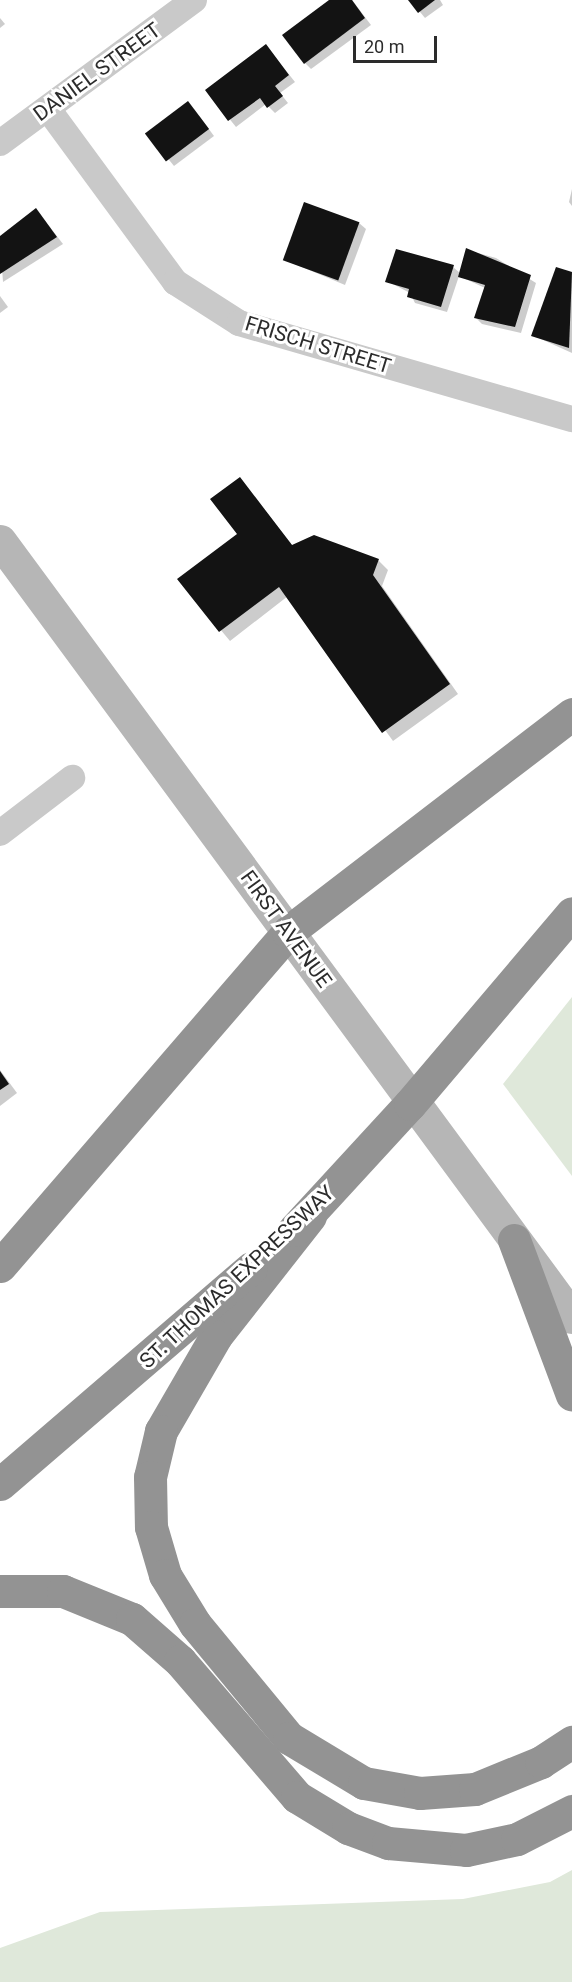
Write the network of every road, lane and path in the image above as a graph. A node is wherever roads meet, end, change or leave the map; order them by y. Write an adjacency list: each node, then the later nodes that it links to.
1 (194, 0): 2 (street, DANIEL STREET)
2 (48, 109): 3 (street, DANIEL STREET); 4 (street, FRISCH STREET)
3 (0, 143)
4 (572, 419)
5 (0, 541): 10 (main road, FIRST AVENUE)
6 (572, 714): 10 (highway)
7 (72, 778): 8 (street)
8 (0, 832)
9 (572, 914): 11 (highway, ST. THOMAS EXPRESSWAY)
10 (288, 932): 12 (main road, FIRST AVENUE); 13 (highway)
11 (310, 1216): 16 (highway, ST. THOMAS EXPRESSWAY); 20 (highway)
12 (514, 1240): 14 (main road, FIRST AVENUE); 15 (highway)
13 (0, 1266)
14 (572, 1317)
15 (572, 1395)
16 (0, 1484)
17 (0, 1591): 21 (highway)
18 (572, 1722): 20 (highway)
19 (572, 1742): 20 (highway)
20 (501, 1779)
21 (572, 1811)

